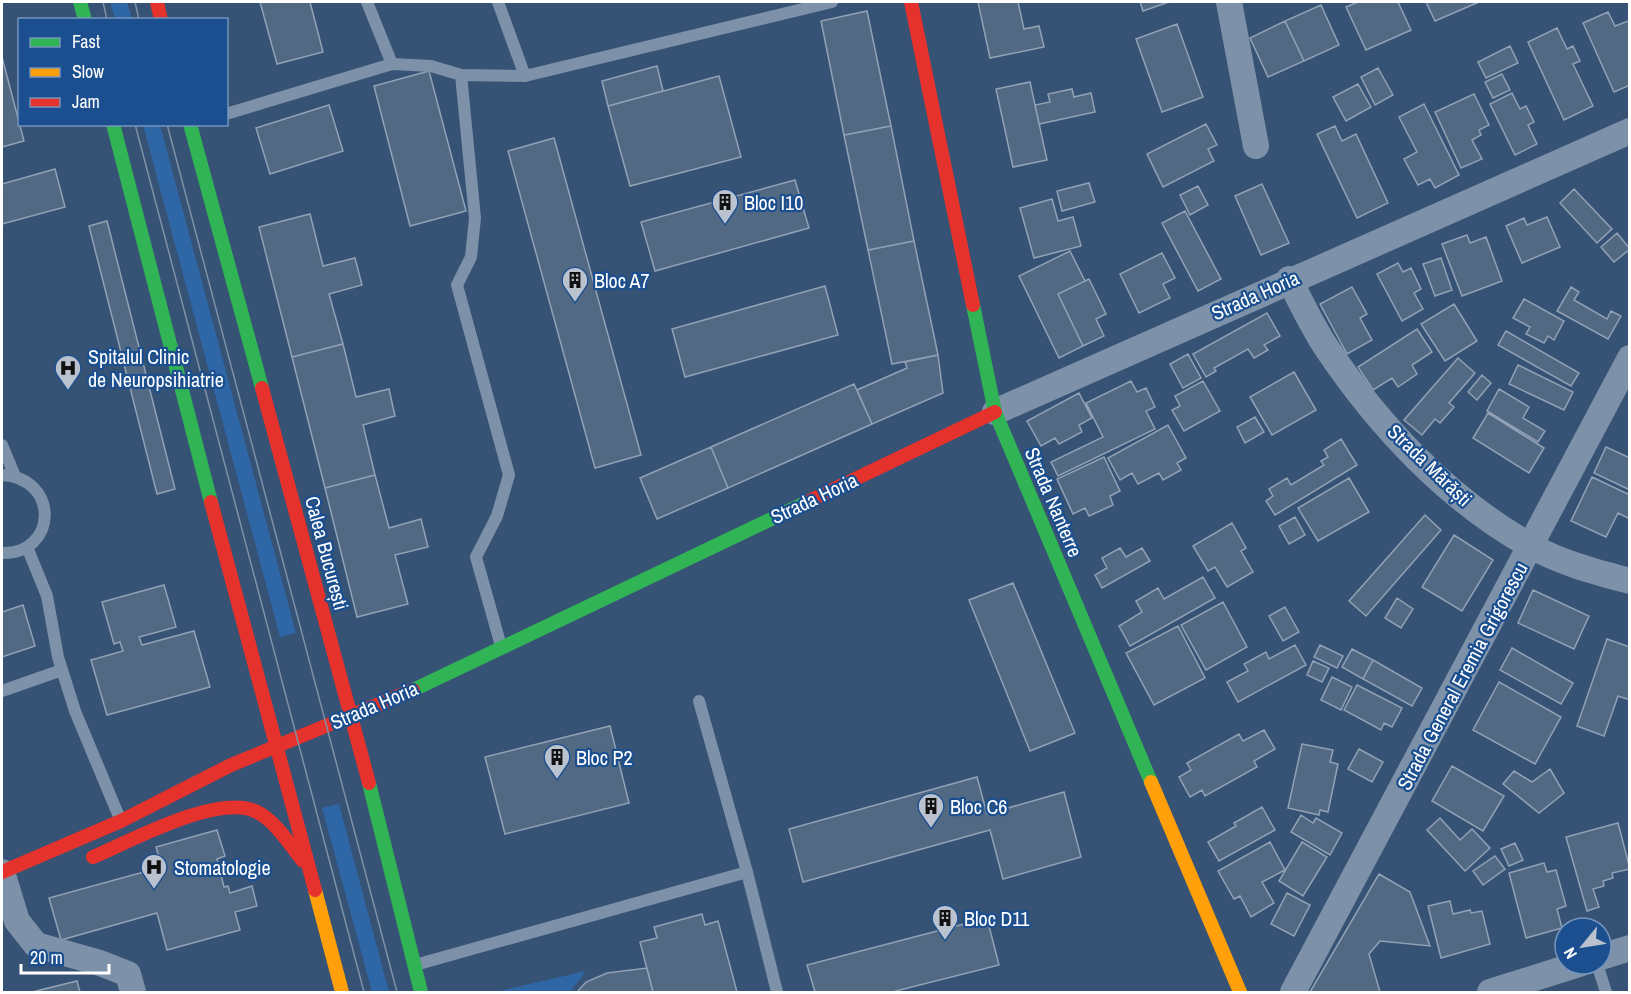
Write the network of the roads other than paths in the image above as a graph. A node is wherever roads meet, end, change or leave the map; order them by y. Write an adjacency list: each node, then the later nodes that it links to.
1 (80, 2): 8 (street)
2 (157, 2): 9 (street)
3 (367, 2): 10 (lane)
4 (498, 2): 12 (lane)
5 (832, 2): 12 (lane)
6 (911, 2): 20 (street, Strada Nanterre)
7 (1234, 4): 17 (street)
8 (84, 18)
9 (161, 18)
10 (392, 64): 11 (lane); 13 (lane)
11 (461, 75): 12 (lane); 28 (lane)
12 (525, 76)
13 (228, 113)
14 (114, 126): 33 (street)
15 (193, 126): 32 (street, Calea București)
16 (1629, 131): 18 (street, Strada Horia)
17 (1256, 146)
18 (1289, 279): 20 (street, Strada Horia); 24 (street, Strada Mărăști)
19 (1629, 358): 24 (street, Strada General Eremia Grigorescu)
20 (994, 412): 28 (street, Strada Horia); 49 (street, Strada Nanterre)
21 (2, 445): 23 (lane)
22 (2, 475): 23 (lane)
23 (15, 476): 25 (lane)
24 (1531, 546): 27 (street, Strada Mărăști); 50 (street, Strada General Eremia Grigorescu)
25 (27, 547): 26 (lane); 29 (lane)
26 (2, 553)
27 (1629, 580)
28 (501, 646): 32 (street, Strada Horia)
29 (62, 670): 30 (lane); 34 (lane)
30 (2, 691)
31 (699, 701): 38 (lane)
32 (352, 714): 33 (street, Strada Horia); 42 (street, Calea București)
33 (276, 746): 34 (street, Strada Horia); 36 (street)
34 (121, 820): 37 (street, Strada Horia)
35 (79, 862): 36 (street)
36 (308, 867): 46 (street)
37 (2, 872): 39 (street); 45 (street)
38 (747, 872): 42 (lane); 48 (lane)
39 (31, 875)
40 (1629, 948): 41 (street)
41 (1613, 953)
42 (414, 966): 47 (street, Calea București)
43 (1553, 972): 51 (street)
44 (1601, 976): 52 (lane)
45 (133, 993)
46 (342, 993)
47 (421, 993)
48 (777, 993)
49 (1240, 993)
50 (1293, 993)
51 (1490, 993)
52 (1606, 993)

